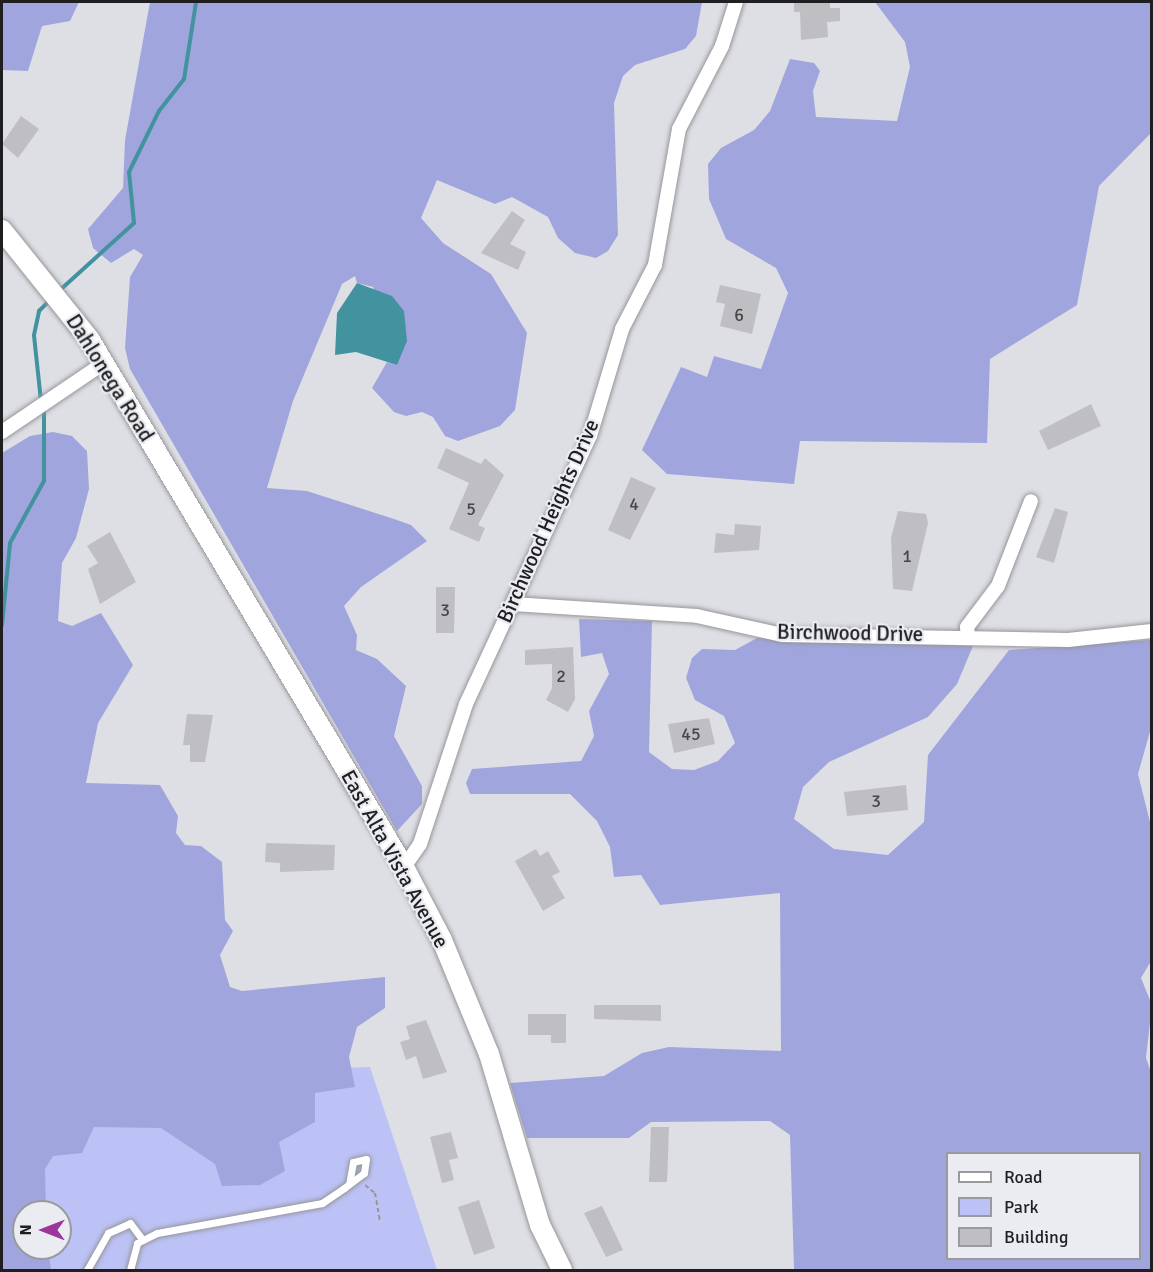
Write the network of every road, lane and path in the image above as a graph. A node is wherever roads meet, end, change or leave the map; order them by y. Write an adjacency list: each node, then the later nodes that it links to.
1 (736, 2): 7 (street, Birchwood Heights Drive)
2 (2, 230): 3 (main road, Dahlonega Road)
3 (104, 363): 4 (street); 6 (main road, Dahlonega Road)
4 (2, 432)
5 (1031, 501): 9 (street)
6 (188, 505): 10 (main road, East Alta Vista Avenue)
7 (513, 604): 9 (street, Birchwood Drive); 10 (street, Birchwood Heights Drive)
8 (1152, 631): 9 (street, Birchwood Drive)
9 (968, 635)
10 (404, 867): 17 (main road, East Alta Vista Avenue)
11 (355, 1179): 12 (lane); 12 (lane); 13 (path)
12 (349, 1184): 14 (lane)
13 (380, 1222)
14 (143, 1240): 15 (lane); 16 (lane)
15 (87, 1270)
16 (130, 1270)
17 (561, 1270)

